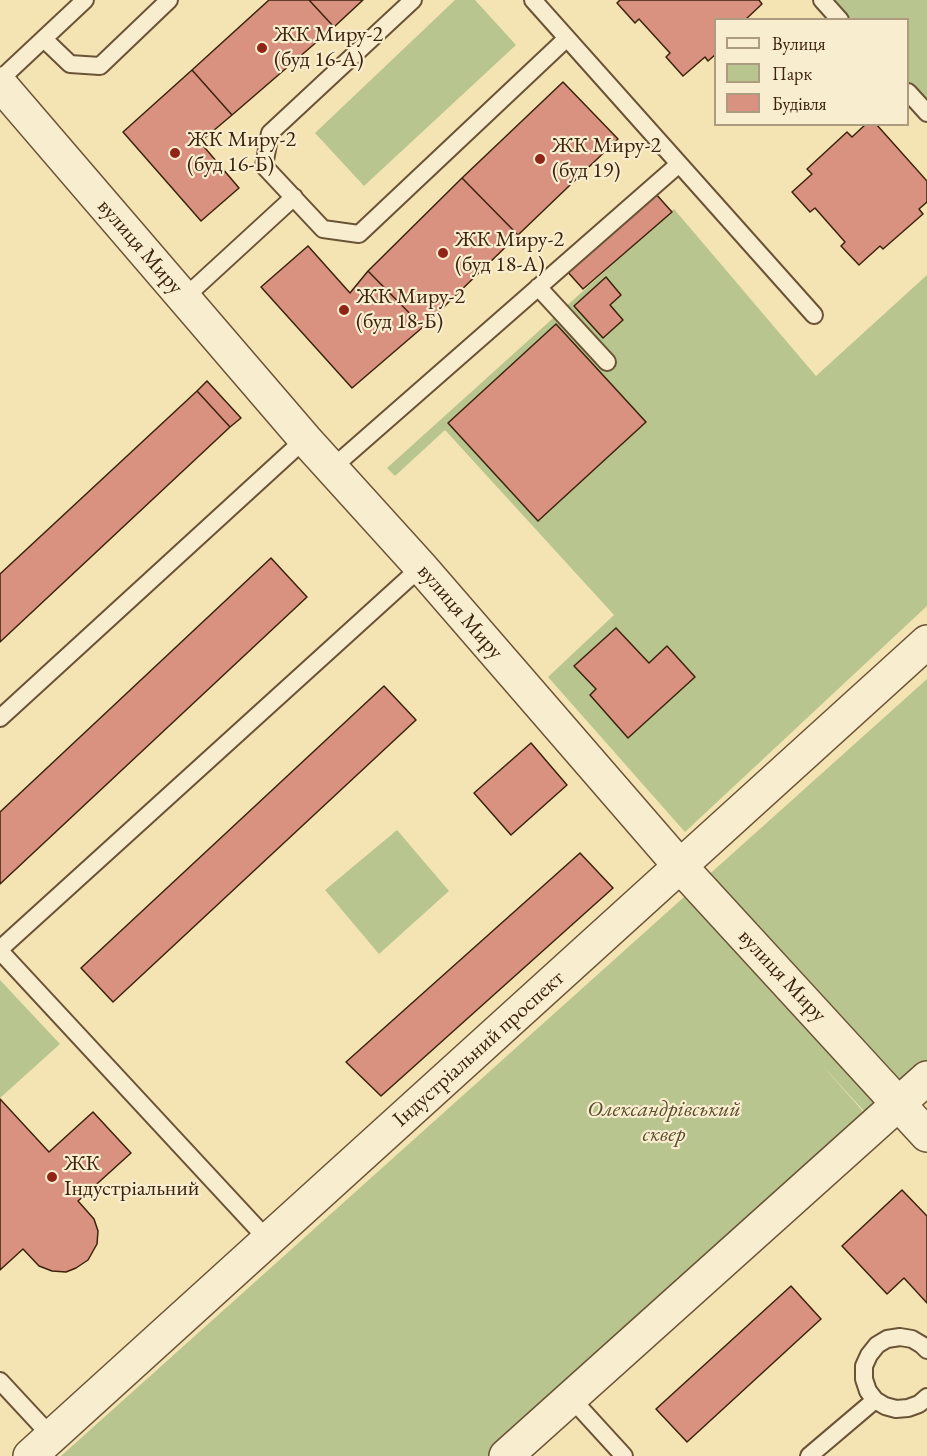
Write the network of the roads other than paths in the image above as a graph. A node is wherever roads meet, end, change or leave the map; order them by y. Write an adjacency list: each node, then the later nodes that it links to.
1 (85, 0): 8 (lane)
2 (169, 0): 8 (lane)
3 (413, 0): 14 (lane)
4 (533, 0): 7 (lane)
5 (822, 0): 6 (lane)
6 (838, 18)
7 (567, 38): 13 (lane); 14 (lane)
8 (44, 39): 9 (lane)
9 (0, 79)
10 (0, 84): 16 (street, вулиця Миру)
11 (909, 93): 12 (lane)
12 (927, 113)
13 (679, 164): 15 (lane); 17 (lane)
14 (294, 197): 16 (lane)
15 (538, 287): 18 (lane); 20 (lane)
16 (184, 298): 19 (street, вулиця Миру)
17 (814, 315)
18 (607, 362)
19 (305, 439): 20 (street, вулиця Миру); 23 (lane)
20 (332, 468): 21 (street, вулиця Миру)
21 (420, 567): 24 (street, вулиця Миру); 25 (lane)
22 (927, 642): 24 (street, Індустріальний проспект)
23 (0, 718)
24 (680, 866): 27 (street, вулиця Миру); 29 (street, Індустріальний проспект)
25 (0, 950): 29 (lane)
26 (927, 1078): 27 (street)
27 (899, 1103): 28 (street, вулиця Миру); 33 (street)
28 (927, 1135)
29 (268, 1240): 35 (street, Індустріальний проспект)
30 (927, 1350): 34 (lane)
31 (0, 1381): 35 (lane)
32 (927, 1397): 34 (lane)
33 (571, 1398): 36 (street); 37 (lane)
34 (875, 1400): 38 (lane)
35 (41, 1446)
36 (506, 1456)
37 (624, 1456)
38 (810, 1456)

